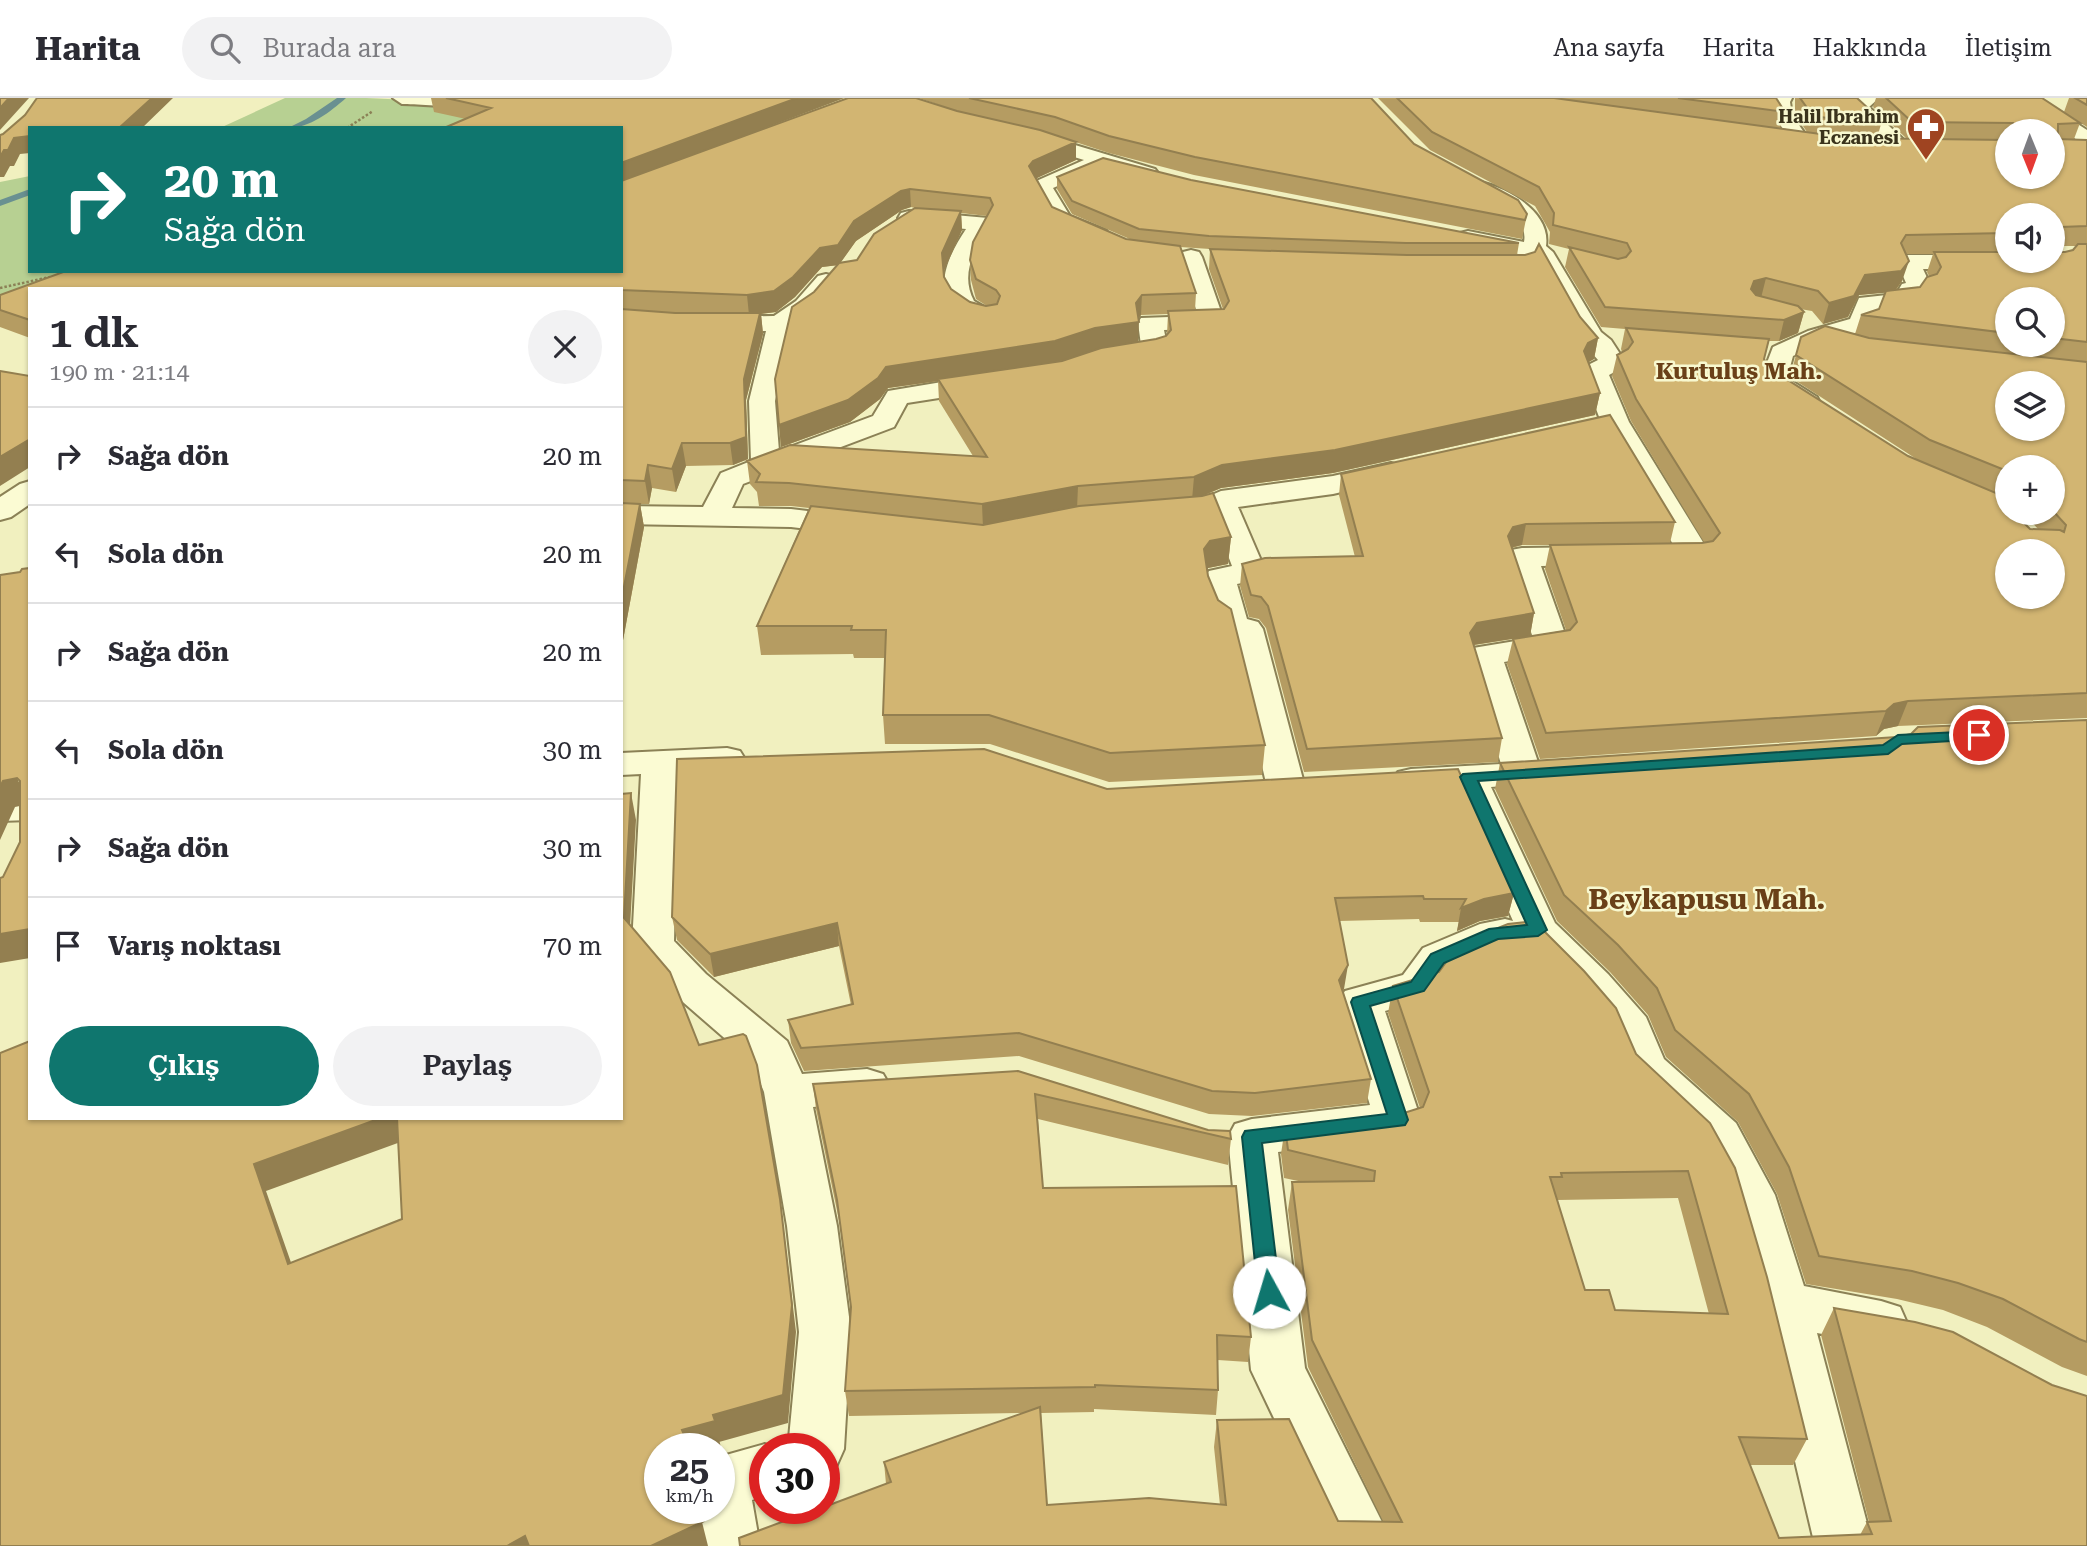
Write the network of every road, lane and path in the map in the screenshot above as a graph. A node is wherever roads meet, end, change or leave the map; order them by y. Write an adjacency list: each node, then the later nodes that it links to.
1 (402, 98): 2 (street)
2 (506, 98)
3 (1783, 98): 9 (street)
4 (1870, 98): 10 (street)
5 (2029, 101): 6 (street); 8 (street)
6 (2074, 103)
7 (1006, 131): 11 (street)
8 (2087, 138)
9 (1800, 141)
10 (1900, 147)
11 (1101, 160): 13 (street); 16 (street)
12 (1460, 176): 17 (street)
13 (1166, 177)
14 (888, 232): 24 (street)
15 (1447, 234): 17 (street)
16 (1122, 246)
17 (1548, 257): 20 (street); 28 (street)
18 (1219, 260): 31 (street)
19 (1995, 262): 27 (street)
20 (1497, 266)
21 (848, 274): 26 (street)
22 (52, 276): 23 (path)
23 (0, 288)
24 (986, 318)
25 (623, 320): 26 (street)
26 (780, 323): 34 (street)
27 (1809, 328): 30 (street); 33 (street)
28 (1591, 337): 29 (street); 46 (street)
29 (1632, 340)
30 (1863, 349)
31 (1095, 360)
32 (1020, 378): 34 (street)
33 (1827, 415)
34 (766, 466): 40 (street)
35 (1412, 467): 37 (street)
36 (28, 493): 38 (street)
37 (1221, 500): 41 (street); 49 (street)
38 (0, 511)
39 (623, 515): 40 (street)
40 (714, 515): 42 (street)
41 (1132, 516)
42 (887, 529)
43 (754, 759): 44 (street)
44 (640, 763): 54 (street)
45 (1579, 771): 46 (street)
46 (1524, 774): 47 (street)
47 (1468, 777): 48 (street); 52 (street)
48 (1377, 782)
49 (1325, 785)
50 (0, 809): 51 (street)
51 (26, 824)
52 (1538, 930): 55 (street); 60 (street)
53 (910, 1083): 54 (street)
54 (788, 1092): 57 (street)
55 (1784, 1304): 56 (street); 61 (street)
56 (1923, 1331)
57 (817, 1433)
58 (749, 1475): 59 (street)
59 (731, 1546)
60 (1365, 1546)
61 (1844, 1546)

